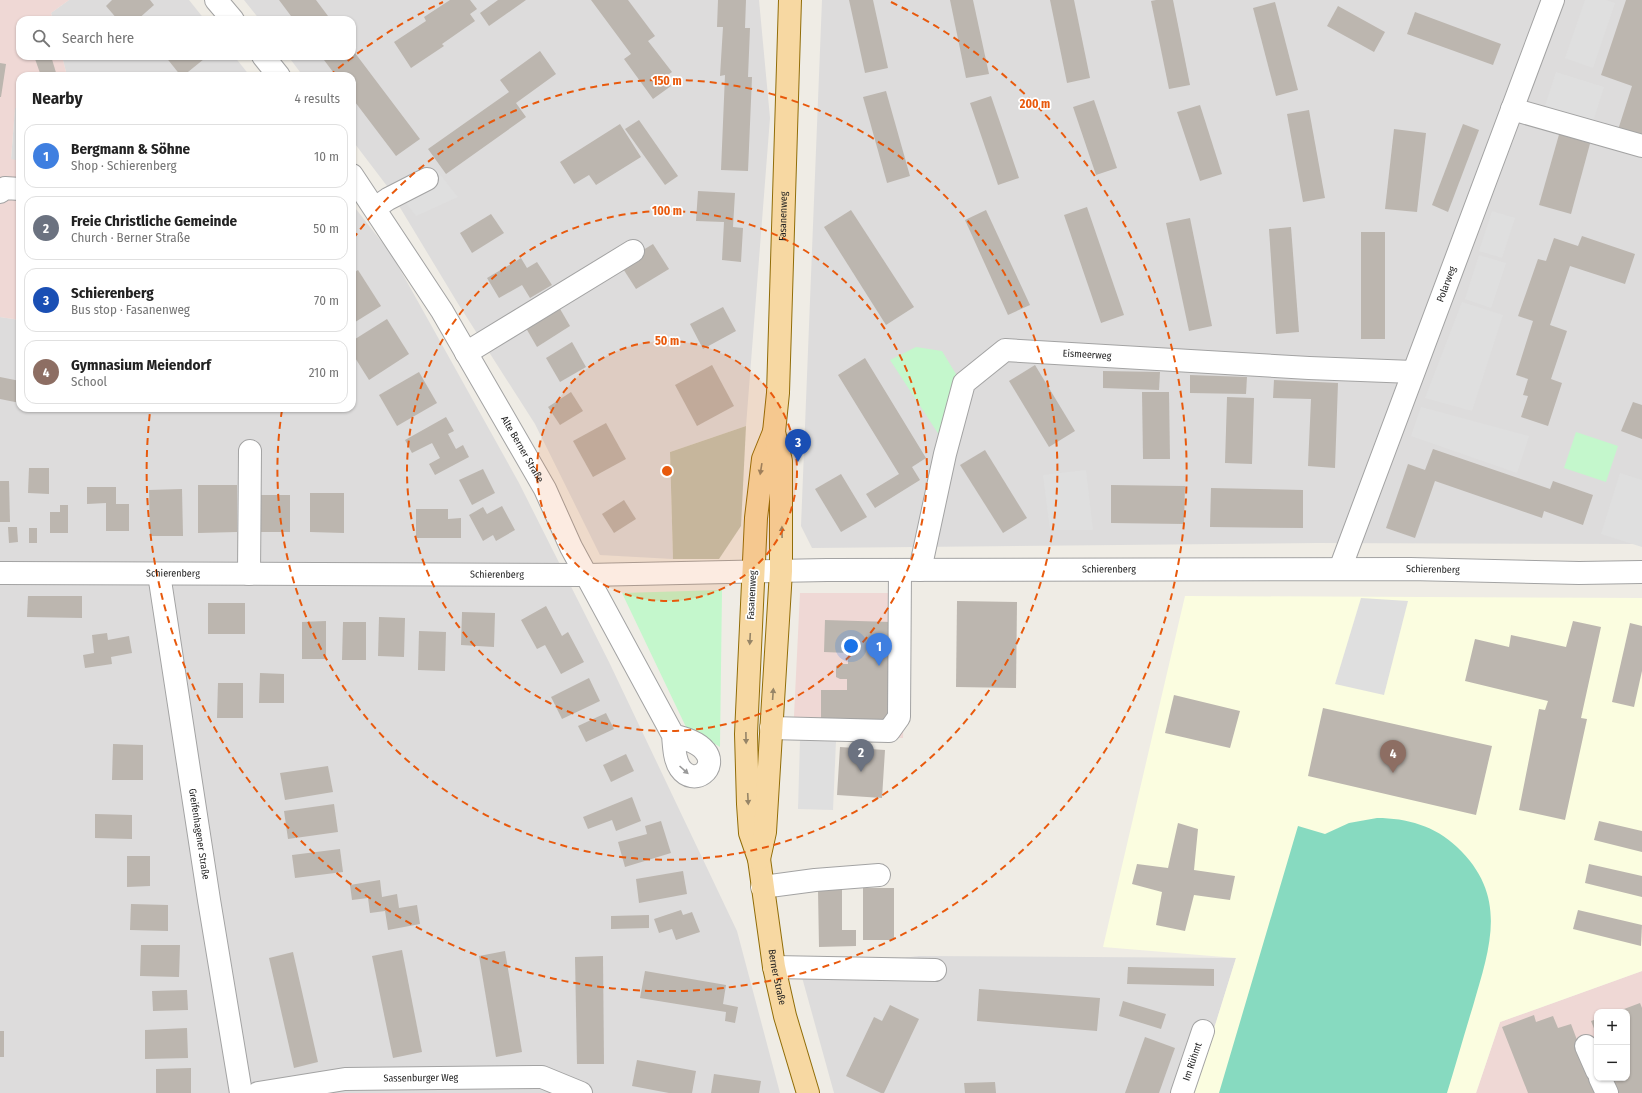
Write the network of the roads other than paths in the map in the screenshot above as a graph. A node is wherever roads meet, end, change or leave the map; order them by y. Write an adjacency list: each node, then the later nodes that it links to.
1 (216, 0): 4 (street)
2 (790, 0): 17 (main road, Fasanenweg)
3 (1553, 0): 7 (street, Polarweg)
4 (230, 16)
5 (266, 60): 6 (street)
6 (276, 72)
7 (1512, 110): 8 (street); 16 (street, Polarweg)
8 (1642, 146)
9 (427, 179): 13 (street)
10 (356, 181): 13 (street, Alte Berner Straße)
11 (16, 189): 12 (street)
12 (0, 192)
13 (375, 208): 15 (street, Alte Berner Straße)
14 (633, 250): 15 (street)
15 (466, 353): 27 (street, Alte Berner Straße)
16 (1413, 372): 19 (street, Polarweg); 20 (street, Eismeerweg)
17 (774, 432): 21 (main road, Fasanenweg, one-way to 17); 22 (main road, Fasanenweg, one-way to 22)
18 (250, 451): 26 (street)
19 (1340, 569): 20 (street, Schierenberg); 23 (street, Schierenberg)
20 (910, 570): 21 (street, Schierenberg); 28 (street, Eismeerweg)
21 (781, 571): 22 (street, Schierenberg); 28 (main road, Fasanenweg, one-way to 21)
22 (753, 572): 27 (street, Schierenberg); 30 (main road, Fasanenweg, one-way to 30)
23 (1642, 572)
24 (0, 573): 25 (street, Schierenberg)
25 (159, 574): 26 (street, Schierenberg); 41 (street, Greifenhagener Straße)
26 (249, 574): 27 (street, Schierenberg)
27 (587, 575): 29 (street, Alte Berner Straße)
28 (771, 728): 31 (main road, Fasanenweg)
29 (673, 734)
30 (746, 760): 32 (main road, Berner Straße, one-way to 32)
31 (769, 761): 32 (main road, Berner Straße)
32 (759, 859): 34 (main road, Berner Straße)
33 (879, 875): 34 (street)
34 (762, 887): 35 (main road, Berner Straße)
35 (774, 967): 36 (street); 44 (main road, Berner Straße)
36 (935, 970)
37 (1203, 1031): 45 (street, Im Rühmt)
38 (1586, 1046): 39 (street)
39 (1594, 1064)
40 (1601, 1081): 46 (street)
41 (241, 1093)
42 (258, 1093): 43 (street, Sassenburger Weg)
43 (581, 1093)
44 (808, 1093)
45 (1182, 1093)
46 (1607, 1093)

